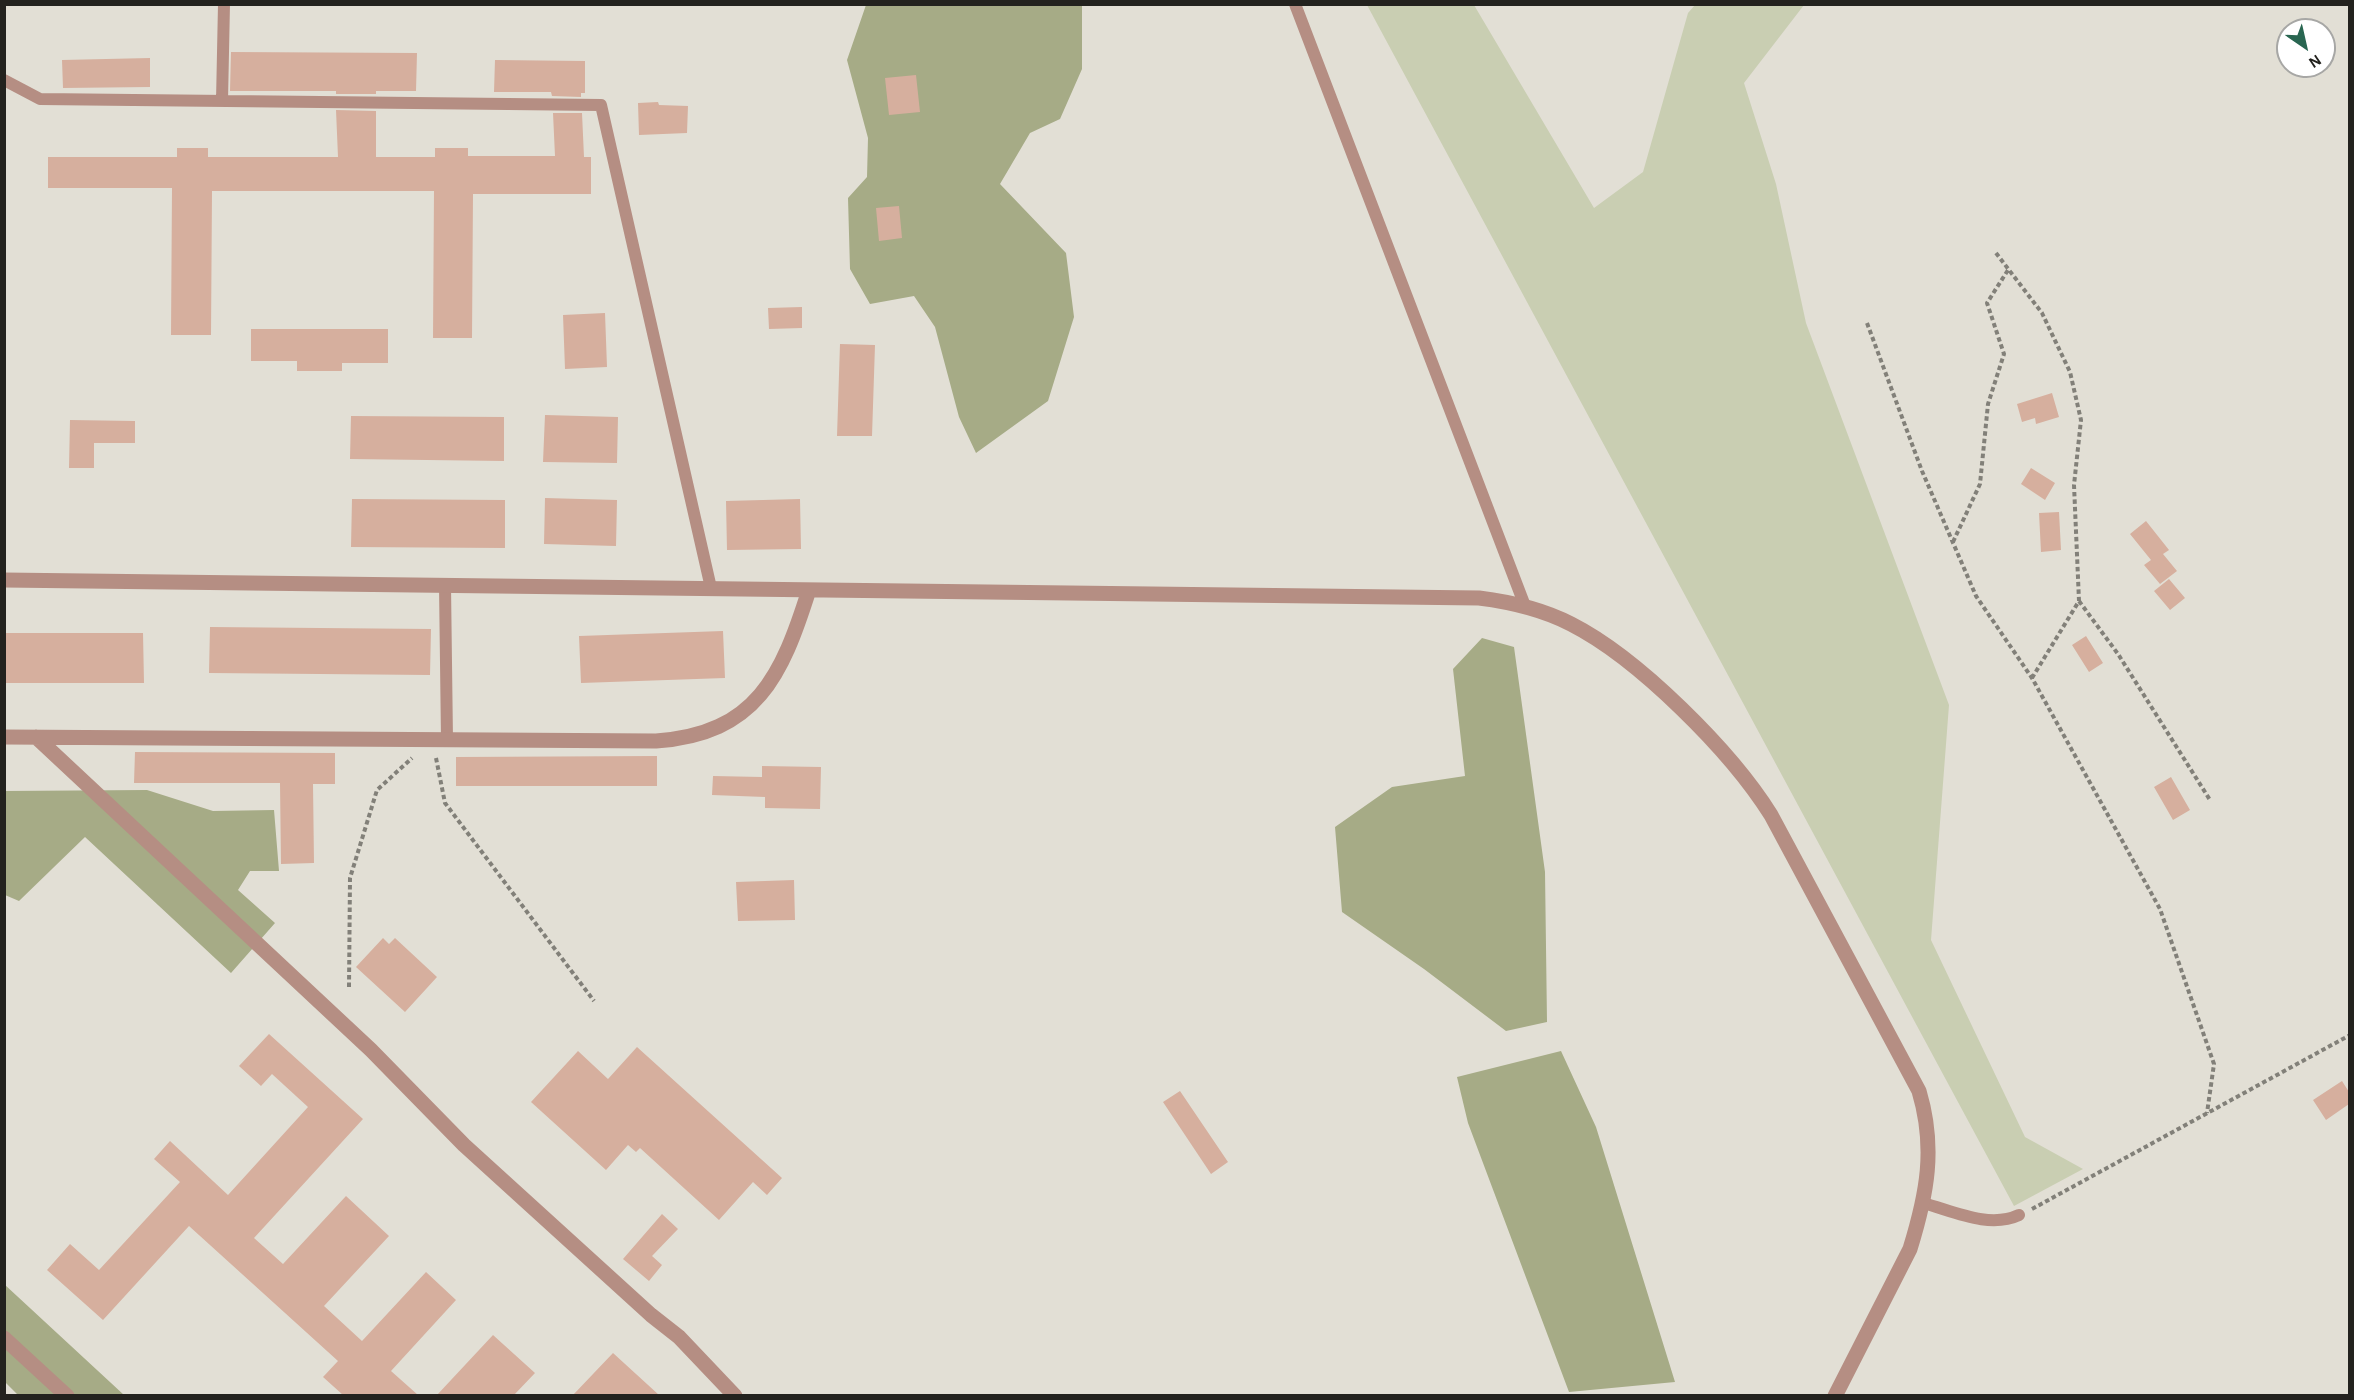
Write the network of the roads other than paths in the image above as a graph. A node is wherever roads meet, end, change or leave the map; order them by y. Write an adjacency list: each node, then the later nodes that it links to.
1 (224, 4): 4 (lane)
2 (1295, 4): 9 (lane)
3 (4, 80): 4 (lane)
4 (222, 101): 7 (lane)
5 (4, 579): 6 (street)
6 (446, 585): 7 (street); 12 (lane)
7 (711, 588): 8 (street)
8 (809, 590): 9 (street); 12 (street)
9 (1525, 606): 13 (street)
10 (4, 737): 11 (street)
11 (36, 737): 12 (street); 17 (street)
12 (440, 740)
13 (1923, 1203): 14 (lane); 18 (street)
14 (2019, 1215)
15 (4, 1338): 16 (street)
16 (67, 1395)
17 (735, 1395)
18 (1835, 1395)

